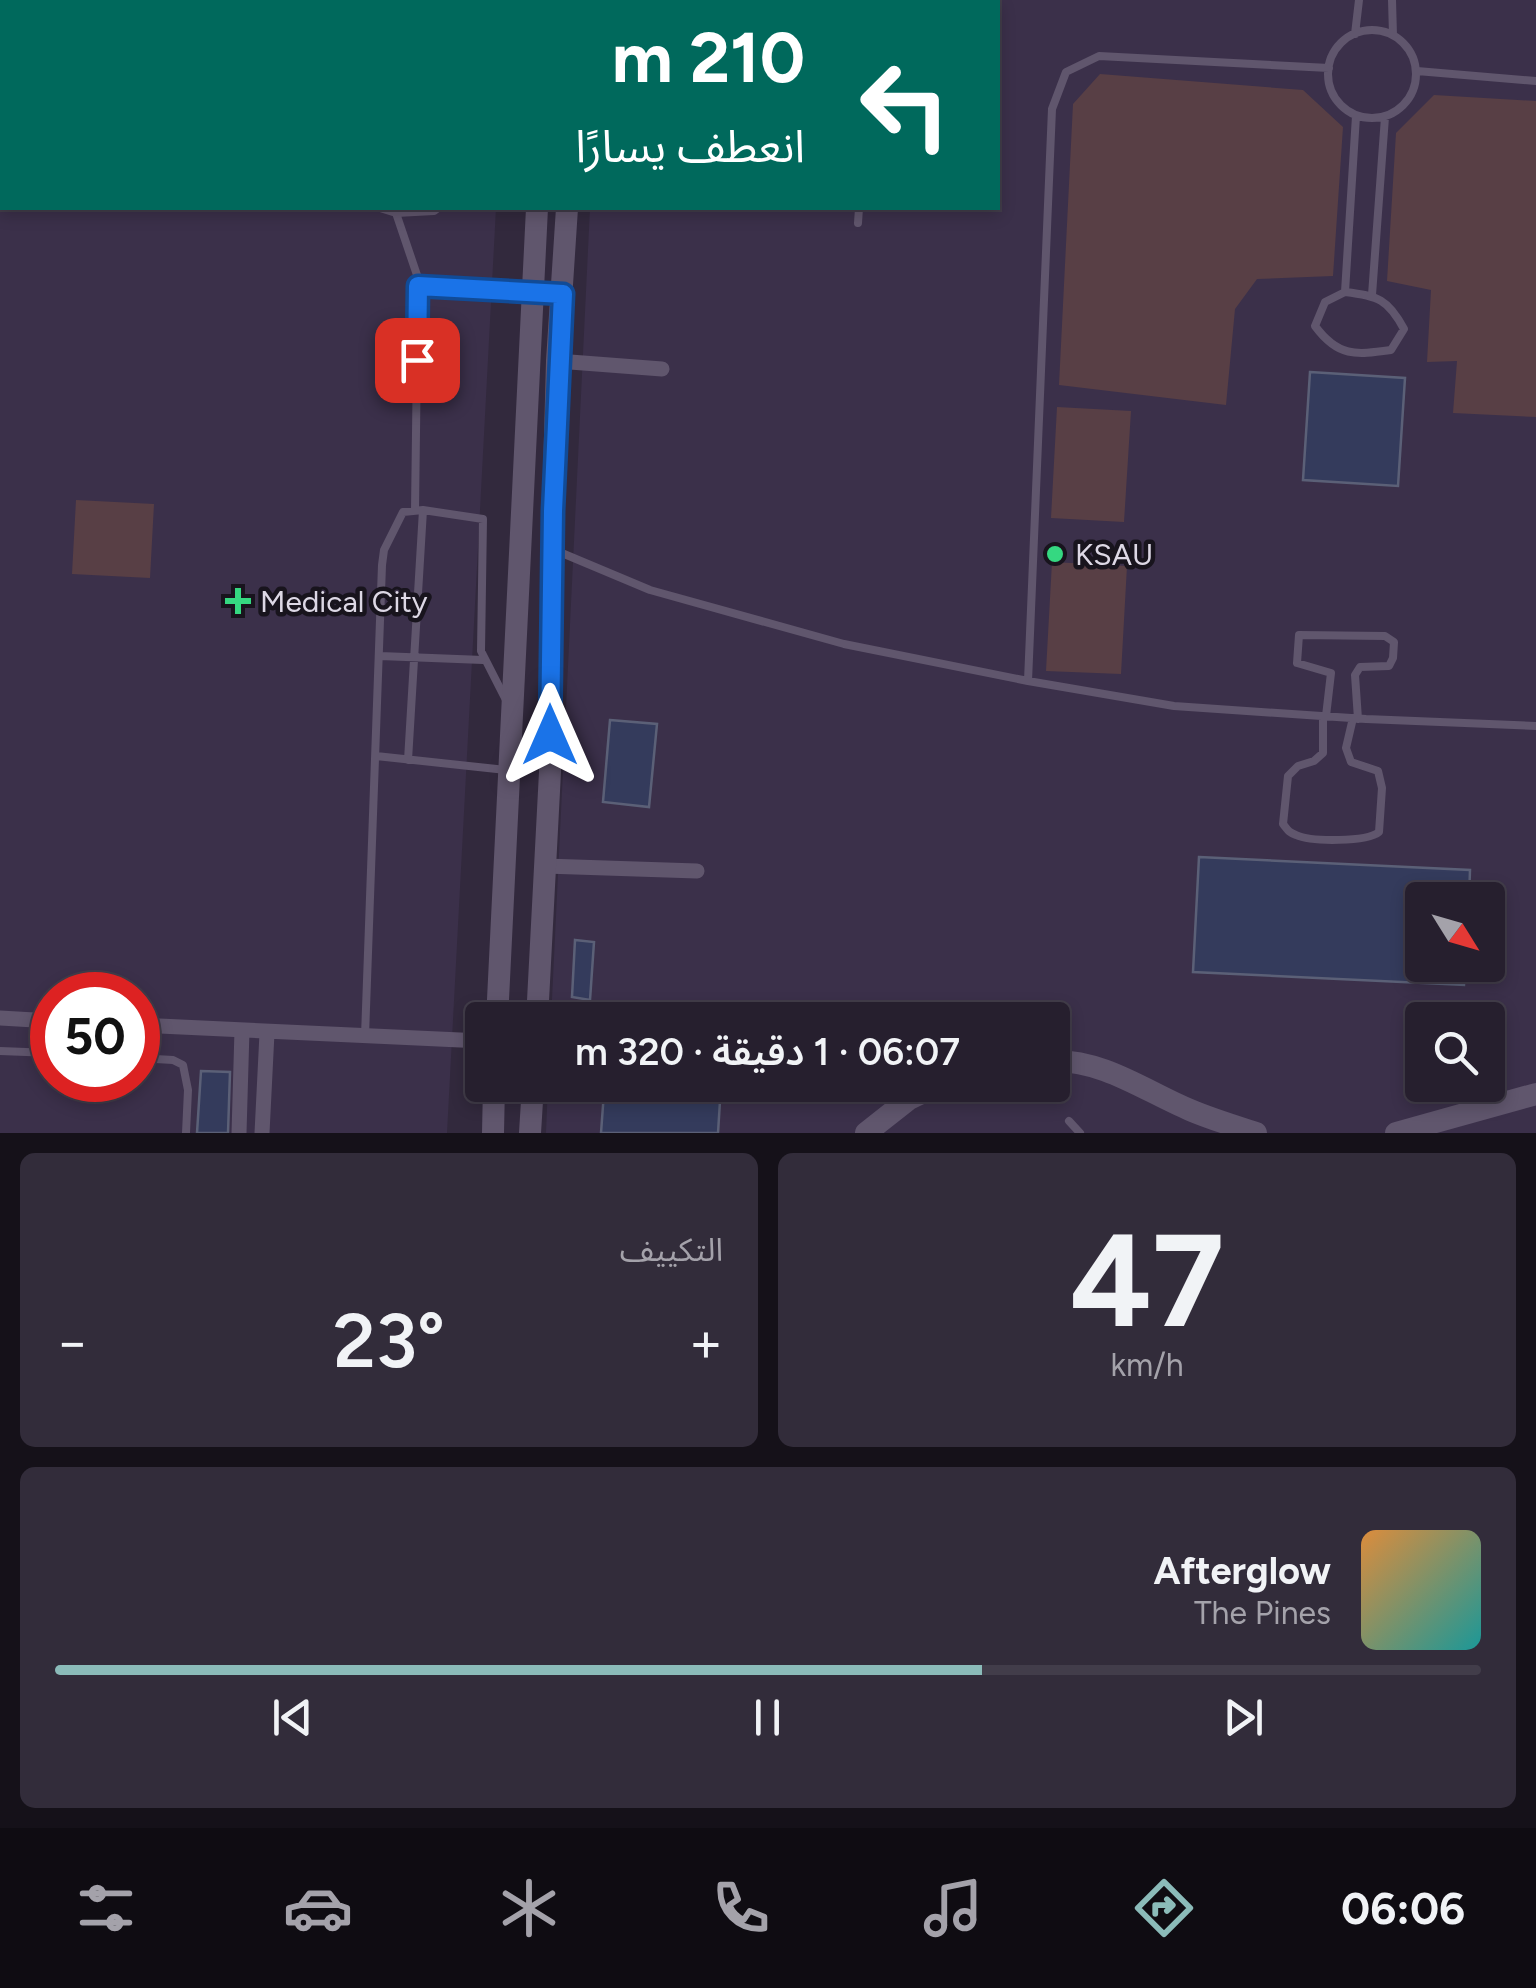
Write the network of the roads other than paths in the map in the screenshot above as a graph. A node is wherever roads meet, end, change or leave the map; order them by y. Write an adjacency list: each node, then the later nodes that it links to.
1 (1359, 0): 3 (lane)
2 (1392, 0): 4 (lane)
3 (1355, 34): 4 (lane); 5 (lane)
4 (1394, 35): 6 (lane)
5 (1328, 68): 8 (lane); 29 (lane)
6 (1417, 71): 7 (lane); 9 (lane)
7 (1536, 81)
8 (1356, 116): 9 (lane); 18 (lane)
9 (1386, 117): 21 (lane)
10 (386, 210): 15 (lane)
11 (436, 210): 15 (lane)
12 (536, 210): 19 (main road)
13 (567, 210): 20 (main road)
14 (859, 210): 16 (lane)
15 (396, 213): 17 (lane)
16 (858, 223)
17 (418, 286): 19 (lane); 24 (lane)
18 (1345, 292): 21 (lane); 21 (lane)
19 (531, 293): 20 (main road); 30 (main road)
20 (563, 294): 22 (main road)
21 (1372, 295)
22 (558, 361): 23 (street); 25 (main road)
23 (662, 369)
24 (419, 510): 26 (lane); 27 (lane); 28 (lane)
25 (552, 549): 29 (lane); 37 (main road)
26 (380, 656): 27 (lane); 34 (lane)
27 (414, 657): 28 (lane); 35 (lane)
28 (483, 660): 30 (lane)
29 (1028, 681): 31 (lane)
30 (512, 710): 36 (main road)
31 (1325, 716): 32 (lane); 32 (lane); 32 (lane)
32 (1356, 718): 33 (lane)
33 (1536, 726)
34 (376, 756): 35 (lane); 46 (lane)
35 (408, 760): 36 (lane)
36 (507, 770): 39 (main road)
37 (545, 866): 38 (street); 40 (main road)
38 (697, 872)
39 (498, 1002)
40 (538, 1002)
41 (0, 1018): 42 (street)
42 (30, 1020)
43 (160, 1026): 44 (street)
44 (242, 1030): 45 (street); 58 (street)
45 (267, 1032): 46 (street); 59 (street)
46 (365, 1036): 47 (street)
47 (465, 1040)
48 (0, 1050): 49 (lane)
49 (30, 1052)
50 (160, 1059): 57 (lane)
51 (1070, 1061): 64 (main road)
52 (1536, 1094): 65 (main road)
53 (494, 1102): 60 (main road)
54 (532, 1102): 61 (main road)
55 (905, 1102): 62 (main road)
56 (1069, 1121): 63 (lane)
57 (186, 1133)
58 (239, 1133)
59 (262, 1133)
60 (493, 1133)
61 (530, 1133)
62 (866, 1133)
63 (1080, 1133)
64 (1256, 1133)
65 (1396, 1133)

